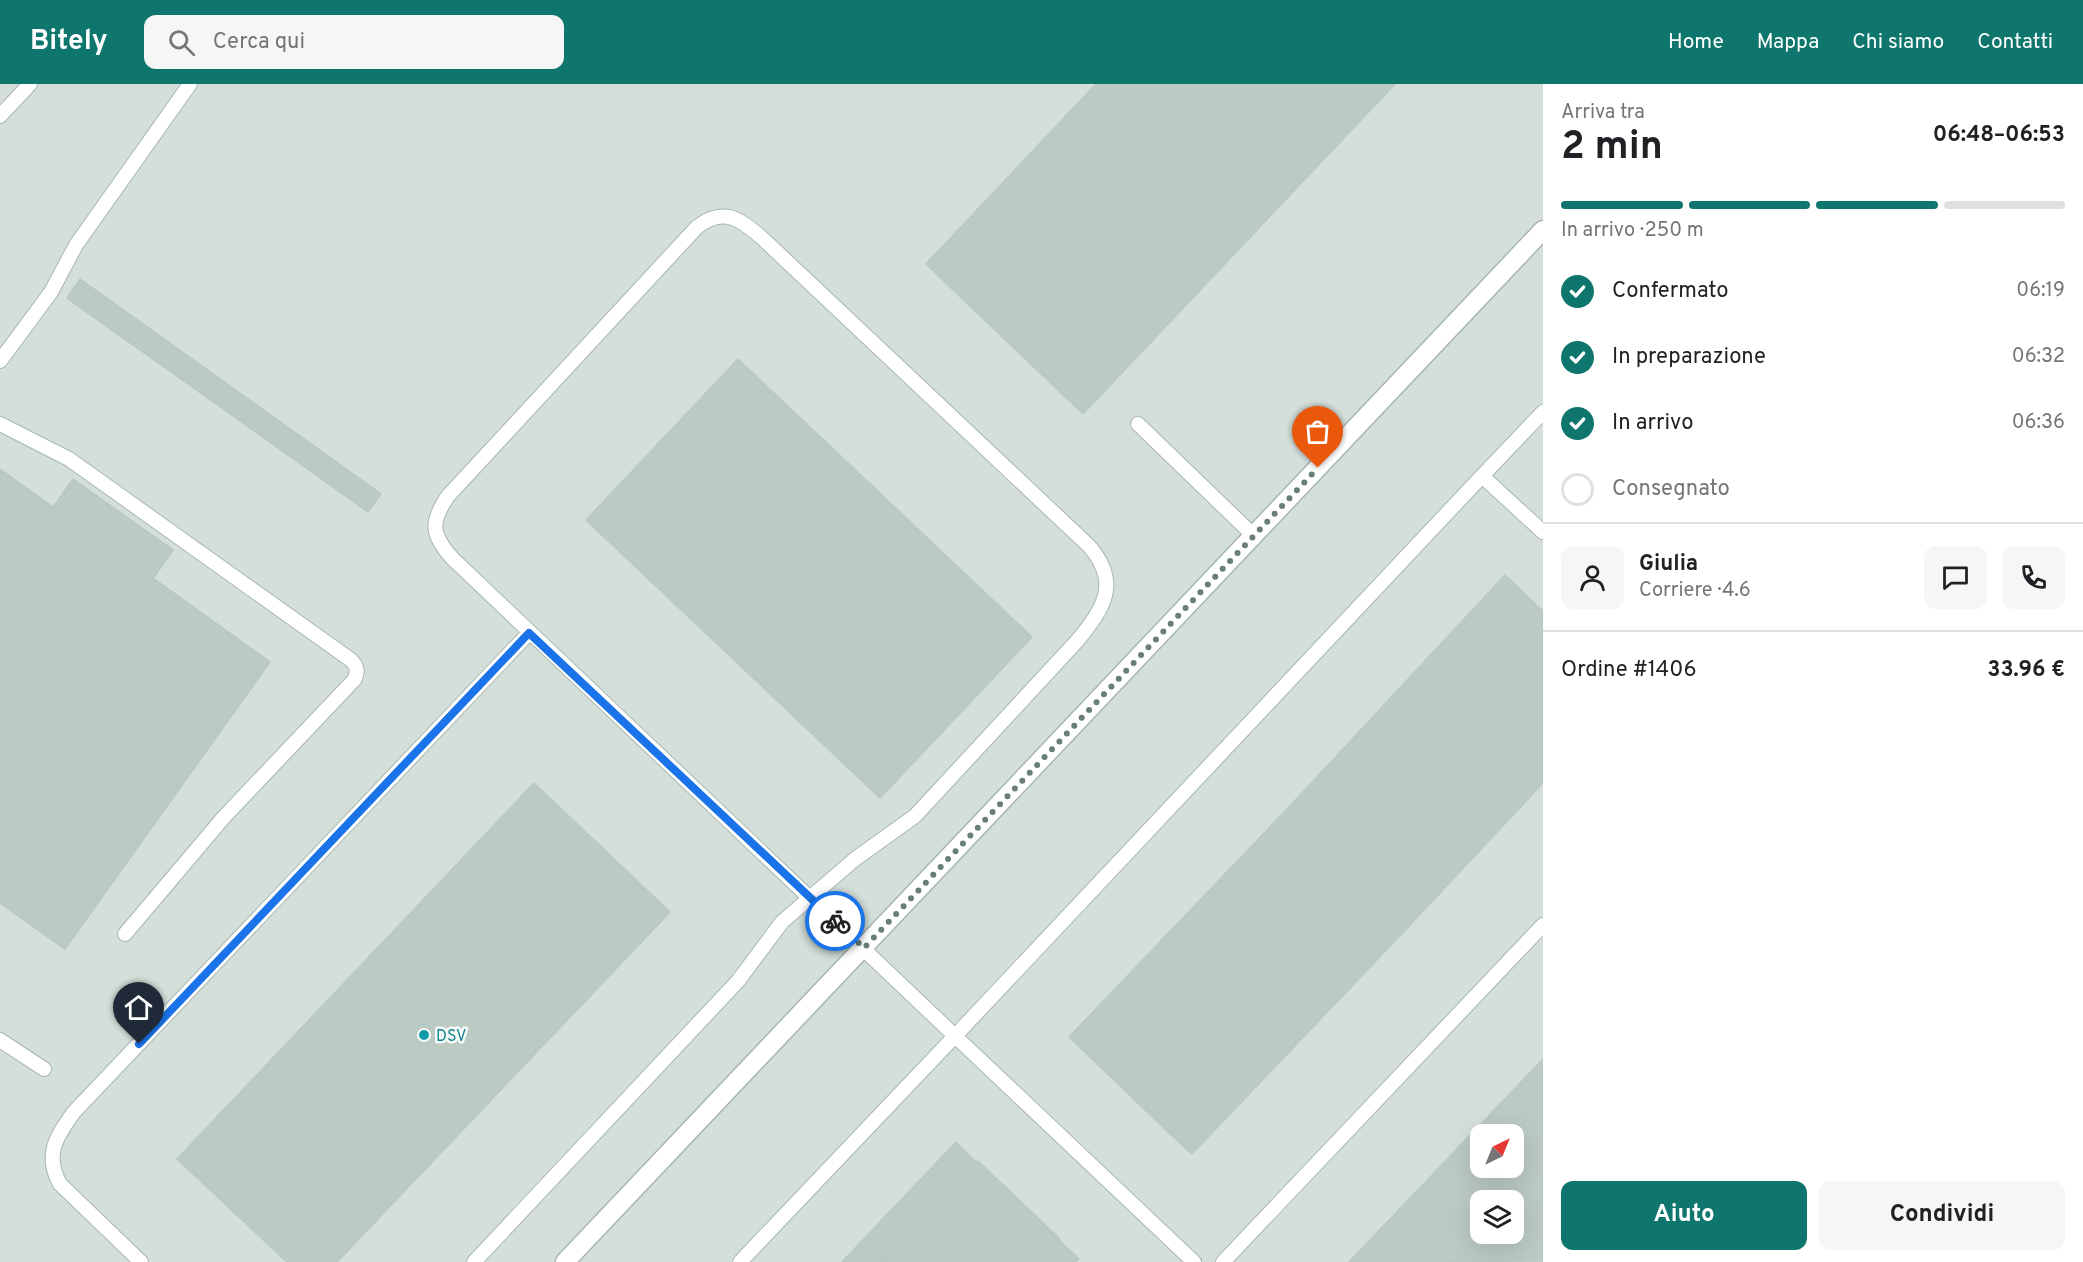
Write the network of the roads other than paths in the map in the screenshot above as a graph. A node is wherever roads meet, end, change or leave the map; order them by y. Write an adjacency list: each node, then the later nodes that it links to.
1 (30, 84): 3 (lane)
2 (190, 84): 5 (lane)
3 (0, 116)
4 (1543, 230): 11 (street)
5 (0, 361)
6 (1543, 412): 9 (lane)
7 (0, 424): 15 (lane)
8 (1138, 424): 11 (lane)
9 (1482, 476): 10 (lane); 17 (lane)
10 (1543, 532)
11 (1254, 536): 16 (street)
12 (529, 633): 13 (lane); 13 (lane); 20 (lane)
13 (810, 897): 16 (lane); 21 (lane)
14 (1543, 925): 25 (lane)
15 (125, 934)
16 (864, 948): 17 (lane); 22 (street)
17 (955, 1036): 23 (lane); 24 (lane)
18 (0, 1040): 19 (lane)
19 (44, 1070)
20 (141, 1262)
21 (474, 1262)
22 (565, 1262)
23 (740, 1262)
24 (1194, 1262)
25 (1223, 1262)

